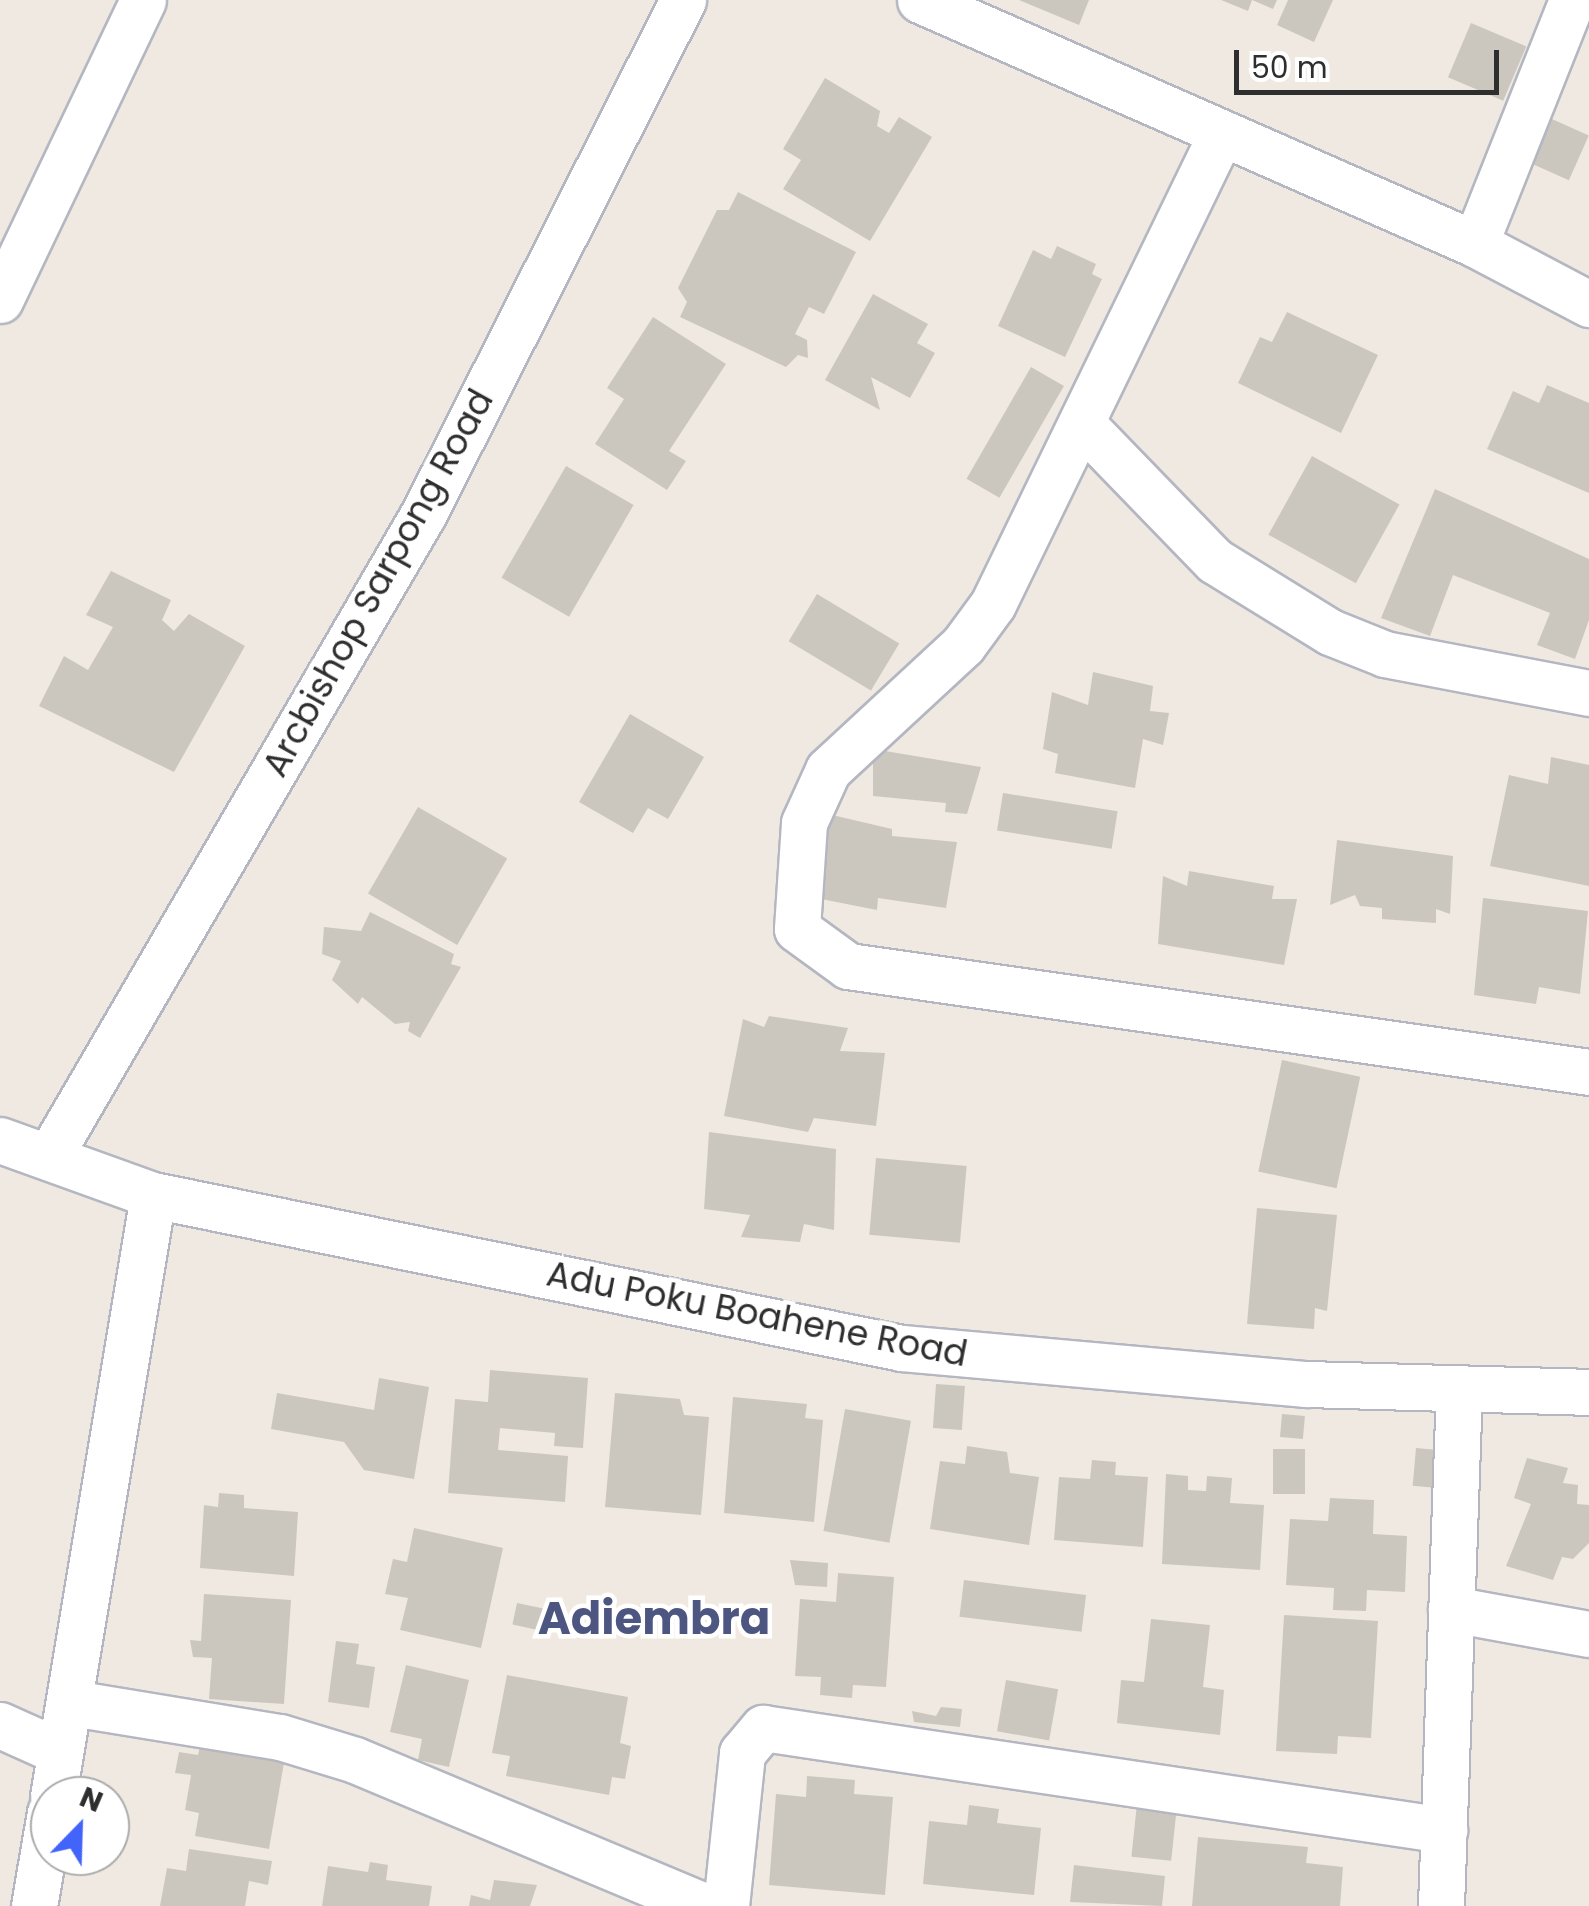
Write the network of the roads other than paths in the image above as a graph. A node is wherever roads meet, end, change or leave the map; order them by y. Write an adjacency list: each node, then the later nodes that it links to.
1 (143, 0): 7 (street)
2 (683, 0): 13 (street, Arcbishop Sarpong Road)
3 (920, 0): 5 (street)
4 (1572, 0): 6 (street)
5 (1221, 134): 6 (street); 9 (street)
6 (1475, 244): 8 (street)
7 (0, 300)
8 (1589, 304)
9 (1084, 426): 10 (street); 11 (street)
10 (1589, 693)
11 (1589, 1072)
12 (0, 1140): 13 (street, Adu Poku Boahene Road)
13 (50, 1155): 14 (street, Adu Poku Boahene Road)
14 (152, 1195): 15 (street, Adu Poku Boahene Road); 19 (street)
15 (1459, 1388): 16 (street, Adu Poku Boahene Road); 17 (street)
16 (1589, 1392)
17 (1452, 1609): 18 (street); 23 (street)
18 (1589, 1634)
19 (72, 1703): 21 (street); 26 (street)
20 (0, 1725): 21 (street)
21 (60, 1752): 22 (street)
22 (56, 1776)
23 (1444, 1830): 27 (street); 28 (street)
24 (39, 1876): 25 (street)
25 (34, 1906)
26 (704, 1906)
27 (726, 1906)
28 (1441, 1906)

